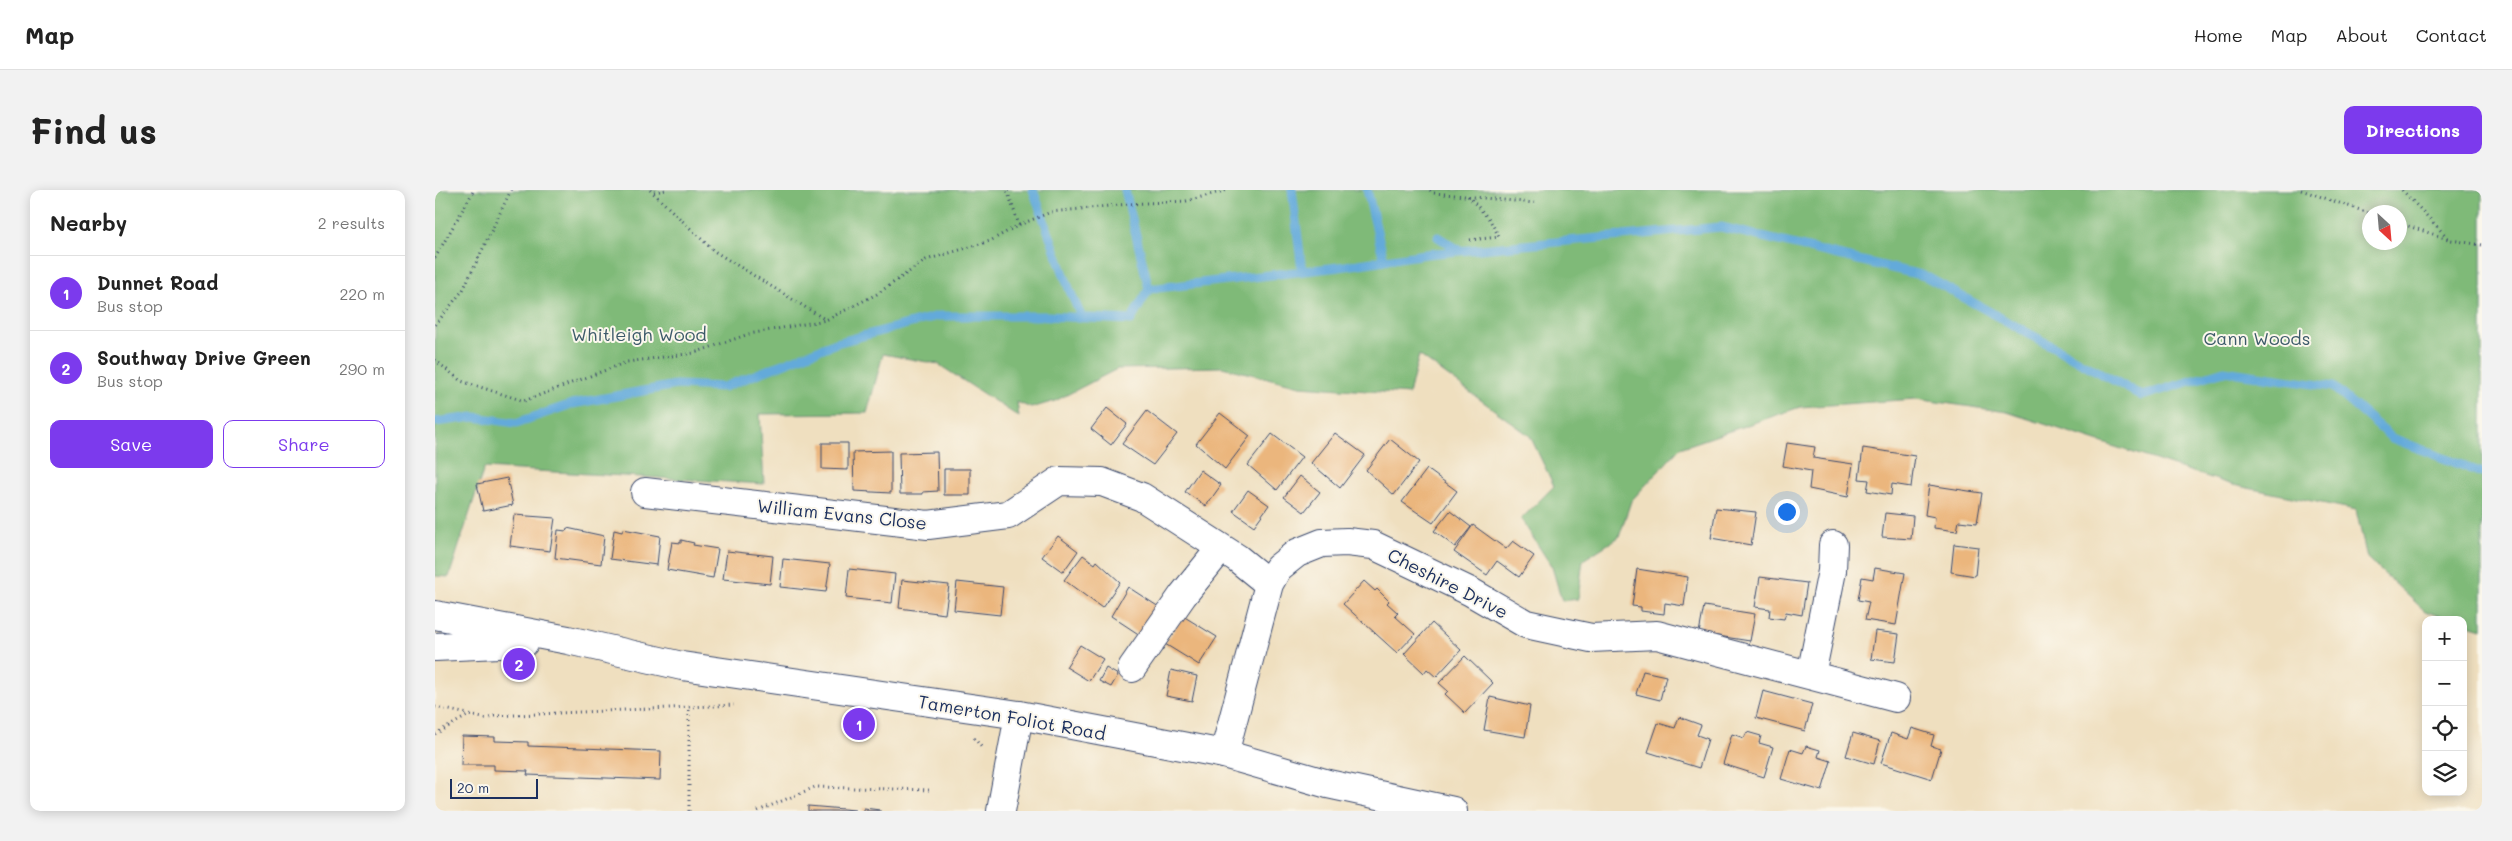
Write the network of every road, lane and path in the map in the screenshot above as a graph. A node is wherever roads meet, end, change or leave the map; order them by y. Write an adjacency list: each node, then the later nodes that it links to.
1 (473, 190): 18 (path)
2 (511, 190): 20 (path)
3 (666, 190): 9 (path)
4 (1007, 190): 13 (path)
5 (1228, 190): 13 (path)
6 (1431, 190): 10 (path)
7 (2301, 190): 12 (path)
8 (2401, 190): 16 (path)
9 (651, 191): 19 (path)
10 (1468, 196): 11 (path); 15 (path)
11 (1534, 203)
12 (2362, 211)
13 (1019, 226): 19 (path)
14 (2407, 226): 16 (path)
15 (1469, 240)
16 (2451, 240): 17 (path)
17 (2482, 245)
18 (435, 258)
19 (826, 320): 21 (path)
20 (435, 325)
21 (435, 360)
22 (645, 492): 24 (street, William Evans Close)
23 (1833, 545): 30 (street)
24 (1221, 548): 25 (street, William Evans Close); 29 (street)
25 (1269, 584): 30 (street, Cheshire Drive); 39 (street, Cheshire Drive)
26 (435, 615): 27 (street, Tamerton Foliot Road)
27 (568, 640): 28 (street, Tamerton Foliot Road); 36 (street, Tamerton Foliot Road)
28 (435, 647)
29 (1132, 668)
30 (1811, 675): 31 (street, Cheshire Drive)
31 (1897, 698)
32 (736, 705): 33 (path)
33 (689, 706): 35 (path); 42 (path)
34 (435, 707): 35 (path)
35 (469, 715): 38 (path)
36 (1019, 715): 39 (street, Tamerton Foliot Road); 40 (street)
37 (969, 732): 40 (path)
38 (435, 734)
39 (1224, 754): 45 (street, Tamerton Foliot Road)
40 (1007, 778): 44 (street)
41 (929, 790): 43 (path)
42 (689, 811)
43 (758, 811)
44 (1001, 811)
45 (1453, 811)

